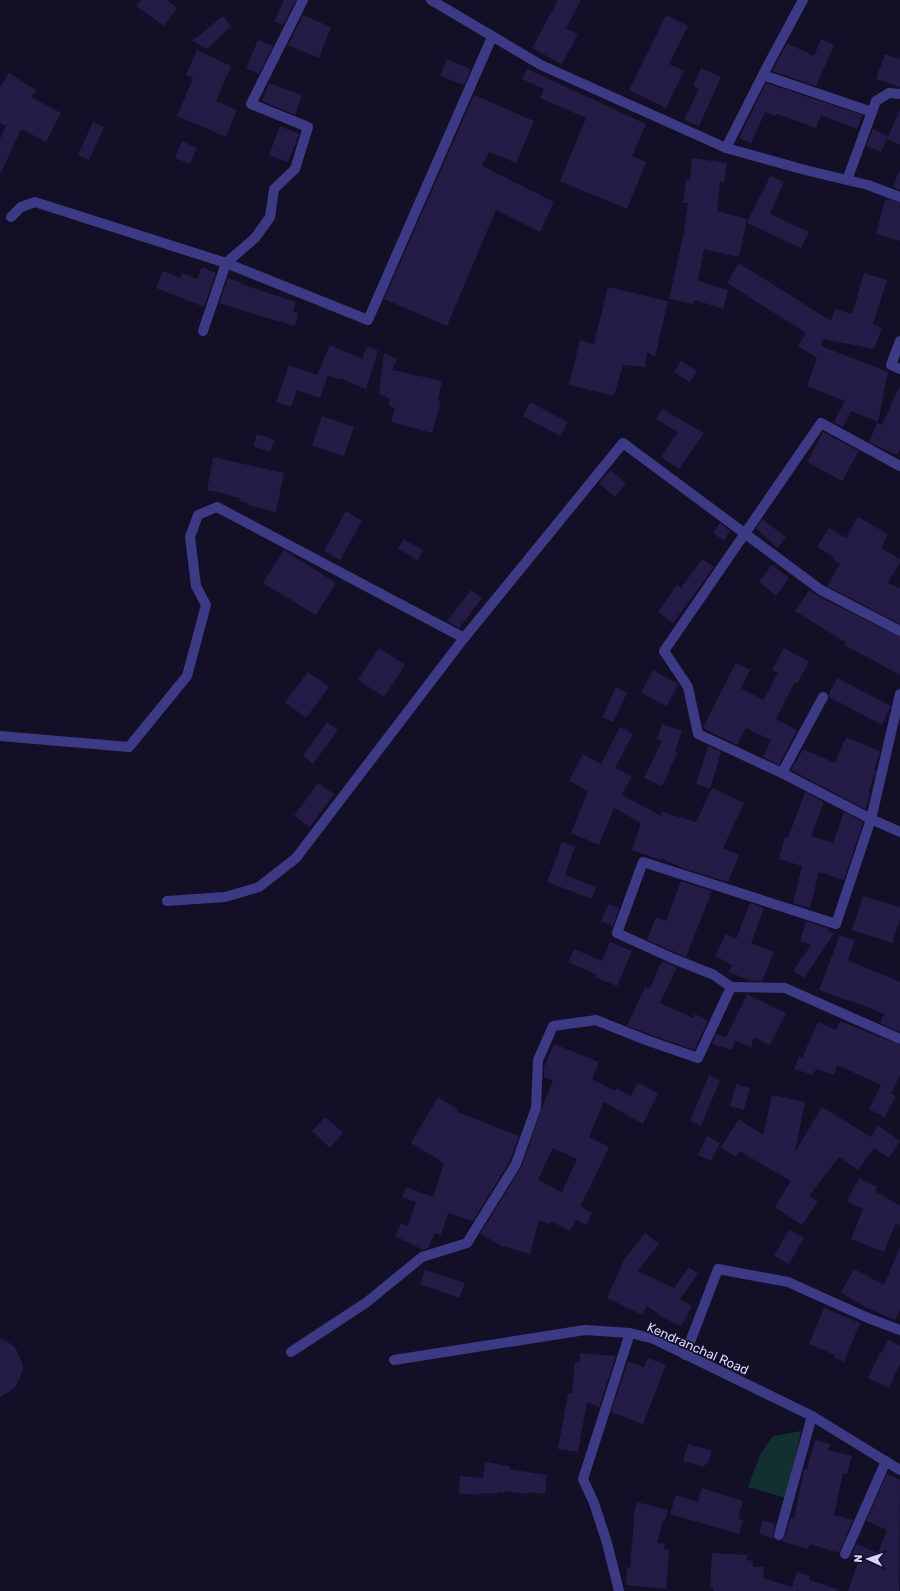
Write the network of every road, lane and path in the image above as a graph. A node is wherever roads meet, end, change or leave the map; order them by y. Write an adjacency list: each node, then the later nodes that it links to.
1 (303, 0): 12 (street)
2 (431, 0): 4 (street)
3 (803, 0): 5 (street)
4 (492, 38): 8 (street); 12 (street)
5 (763, 75): 7 (street); 8 (street)
6 (900, 94): 7 (street)
7 (872, 112): 9 (street)
8 (726, 148): 9 (street)
9 (846, 180): 10 (street)
10 (900, 197)
11 (11, 217): 12 (street)
12 (226, 263): 13 (street)
13 (204, 331)
14 (900, 340): 15 (street)
15 (900, 369)
16 (900, 466): 17 (street)
17 (745, 534): 18 (street); 19 (street); 23 (street)
18 (900, 631)
19 (464, 638): 22 (street); 26 (street)
20 (900, 694): 24 (street)
21 (823, 697): 23 (street)
22 (0, 736)
23 (782, 773): 24 (street)
24 (871, 819): 25 (street); 27 (street)
25 (900, 832)
26 (167, 901)
27 (731, 987): 28 (street); 31 (street)
28 (900, 1039)
29 (900, 1330): 32 (street)
30 (630, 1333): 32 (street, Kendranchal Road); 33 (street, Kendranchal Road); 39 (street)
31 (291, 1352)
32 (685, 1354): 34 (street, Kendranchal Road)
33 (394, 1360)
34 (812, 1416): 35 (street, Kendranchal Road); 37 (street)
35 (886, 1461): 36 (street, Kendranchal Road); 38 (street)
36 (900, 1470)
37 (779, 1536)
38 (845, 1554)
39 (619, 1591)

